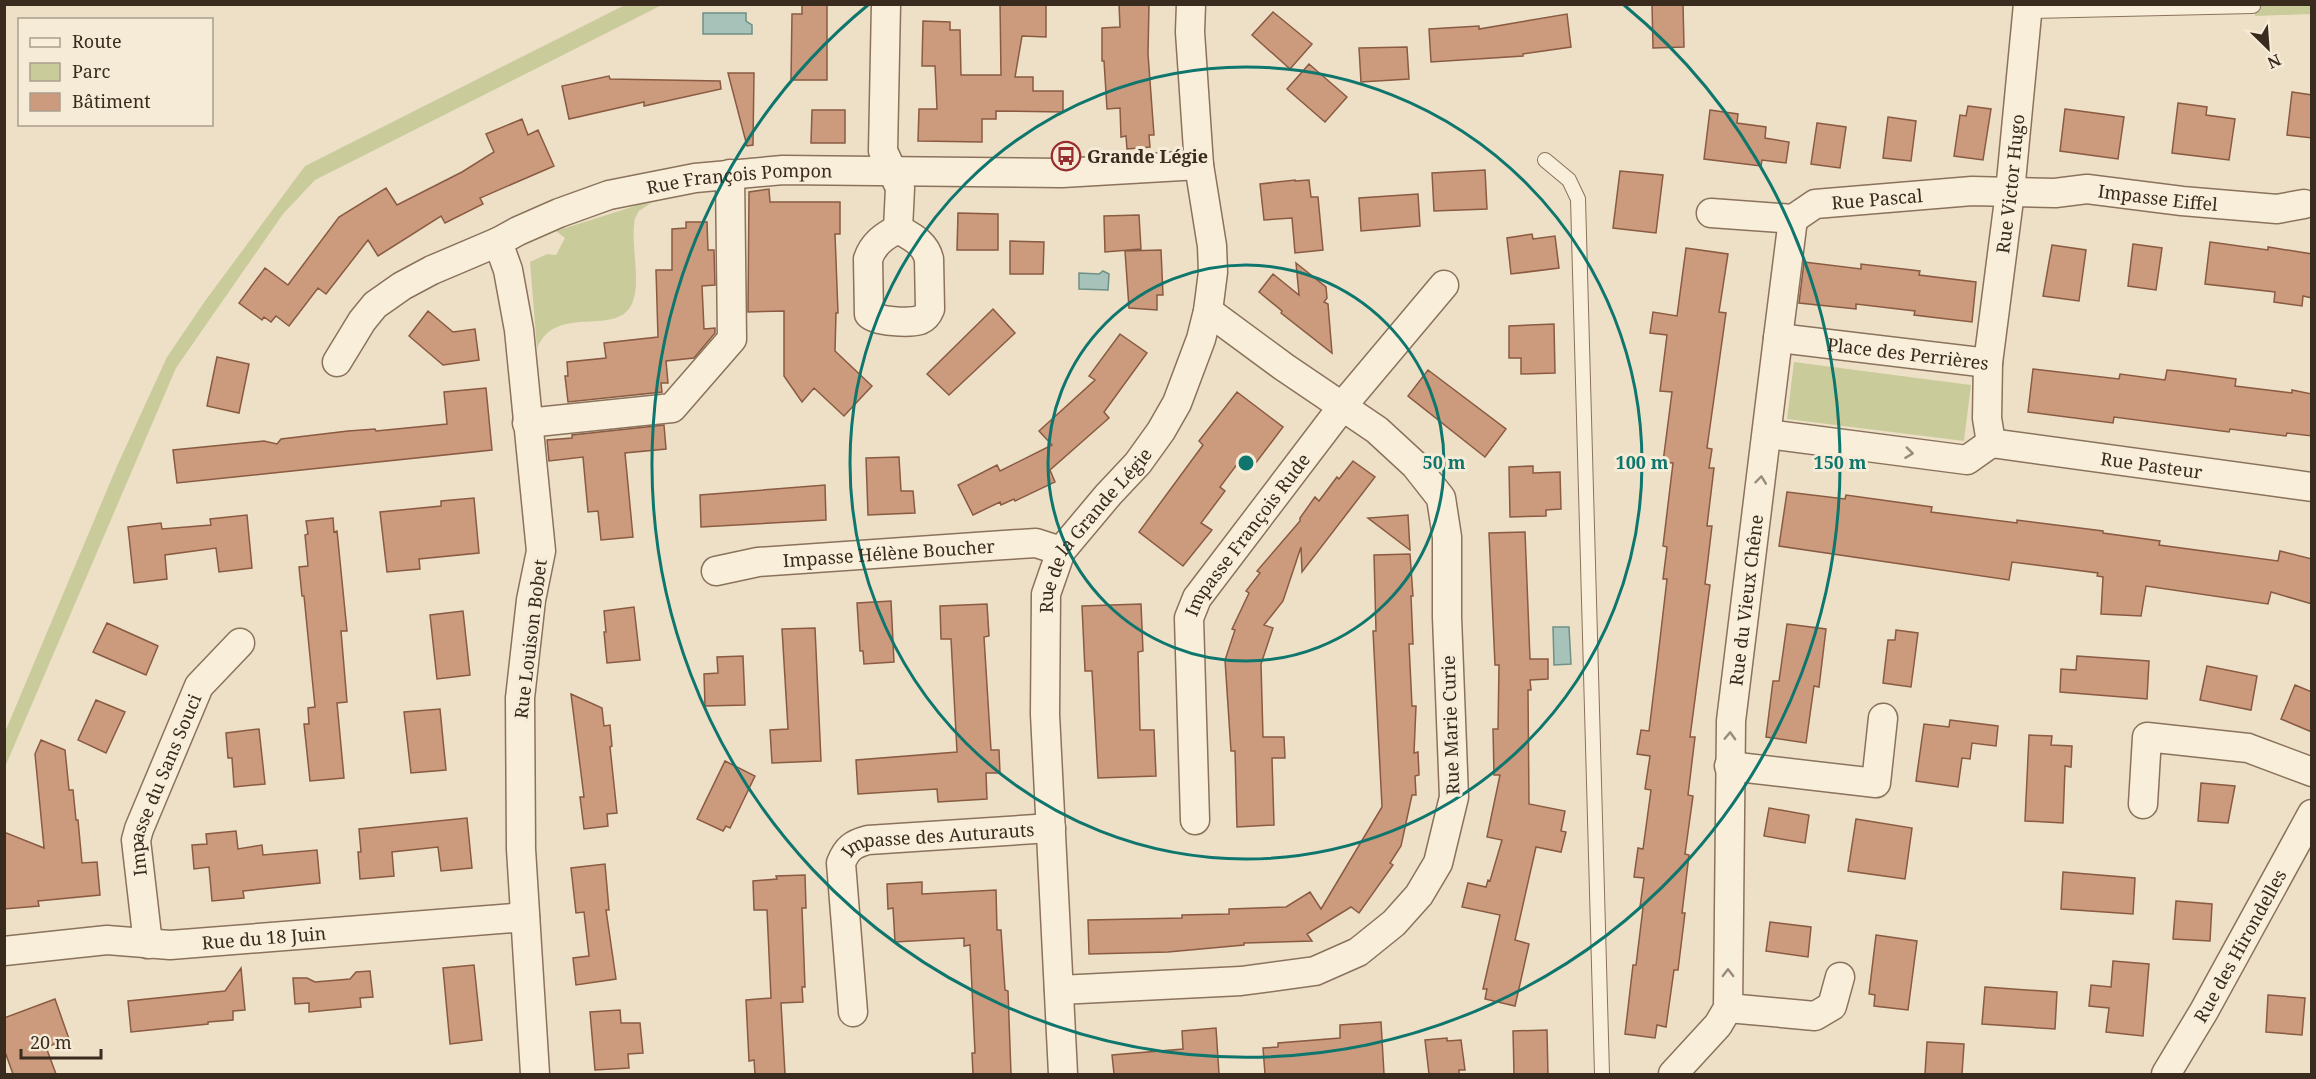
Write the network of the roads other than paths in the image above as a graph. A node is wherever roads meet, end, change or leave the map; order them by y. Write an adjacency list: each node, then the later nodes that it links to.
1 (886, 4): 7 (street)
2 (1191, 4): 6 (street, Rue de la Grande Légie)
3 (2253, 6): 4 (lane)
4 (2028, 8): 9 (street, Rue Victor Hugo)
5 (1545, 160): 44 (lane)
6 (1199, 165): 7 (street, Rue François Pompon); 16 (street, Rue de la Grande Légie)
7 (893, 173): 8 (street, Rue François Pompon); 13 (street)
8 (730, 174): 14 (street, Rue François Pompon); 21 (street)
9 (2010, 192): 10 (street, Impasse Eiffel); 12 (street, Rue Pascal); 19 (street, Rue Victor Hugo)
10 (2304, 204)
11 (1711, 213): 12 (street)
12 (1793, 219): 17 (street)
13 (898, 229)
14 (498, 242): 18 (street, Rue François Pompon); 21 (street, Rue Louison Bobet)
15 (1444, 285): 20 (street, Impasse François Rude)
16 (1208, 311): 20 (street, Rue Marie Curie); 25 (street, Rue de la Grande Légie)
17 (1778, 338): 19 (street, Place des Perrières); 22 (street)
18 (337, 362)
19 (1988, 363): 23 (street, Place des Perrières)
20 (1342, 406): 33 (street, Impasse François Rude); 39 (street, Rue Marie Curie)
21 (527, 423): 35 (street, Rue Louison Bobet)
22 (1767, 434): 23 (street, one-way to 23); 29 (street, Rue du Vieux Chêne, one-way to 22)
23 (1991, 443): 24 (street, Rue Pasteur)
24 (2312, 487)
25 (1061, 551): 26 (street, Impasse Hélène Boucher); 34 (street, Rue de la Grande Légie)
26 (716, 571)
27 (240, 643): 36 (street, Impasse du Sans Souci)
28 (1883, 718): 29 (street)
29 (1729, 766): 40 (street, Rue du Vieux Chêne, one-way to 29)
30 (2312, 772): 31 (street)
31 (2143, 804)
32 (2312, 814): 46 (street, Rue des Hirondelles)
33 (1195, 820)
34 (1051, 828): 39 (street, Rue de la Grande Légie); 41 (street, Impasse des Auturauts)
35 (525, 917): 36 (street, Rue du 18 Juin); 42 (street, Rue Louison Bobet)
36 (148, 944): 37 (street, Rue du 18 Juin)
37 (4, 951)
38 (1840, 977): 40 (street)
39 (1059, 990): 43 (street, Rue de la Grande Légie)
40 (1728, 1008): 45 (street)
41 (853, 1012)
42 (535, 1074)
43 (1063, 1074)
44 (1602, 1074)
45 (1673, 1074)
46 (2166, 1074)

